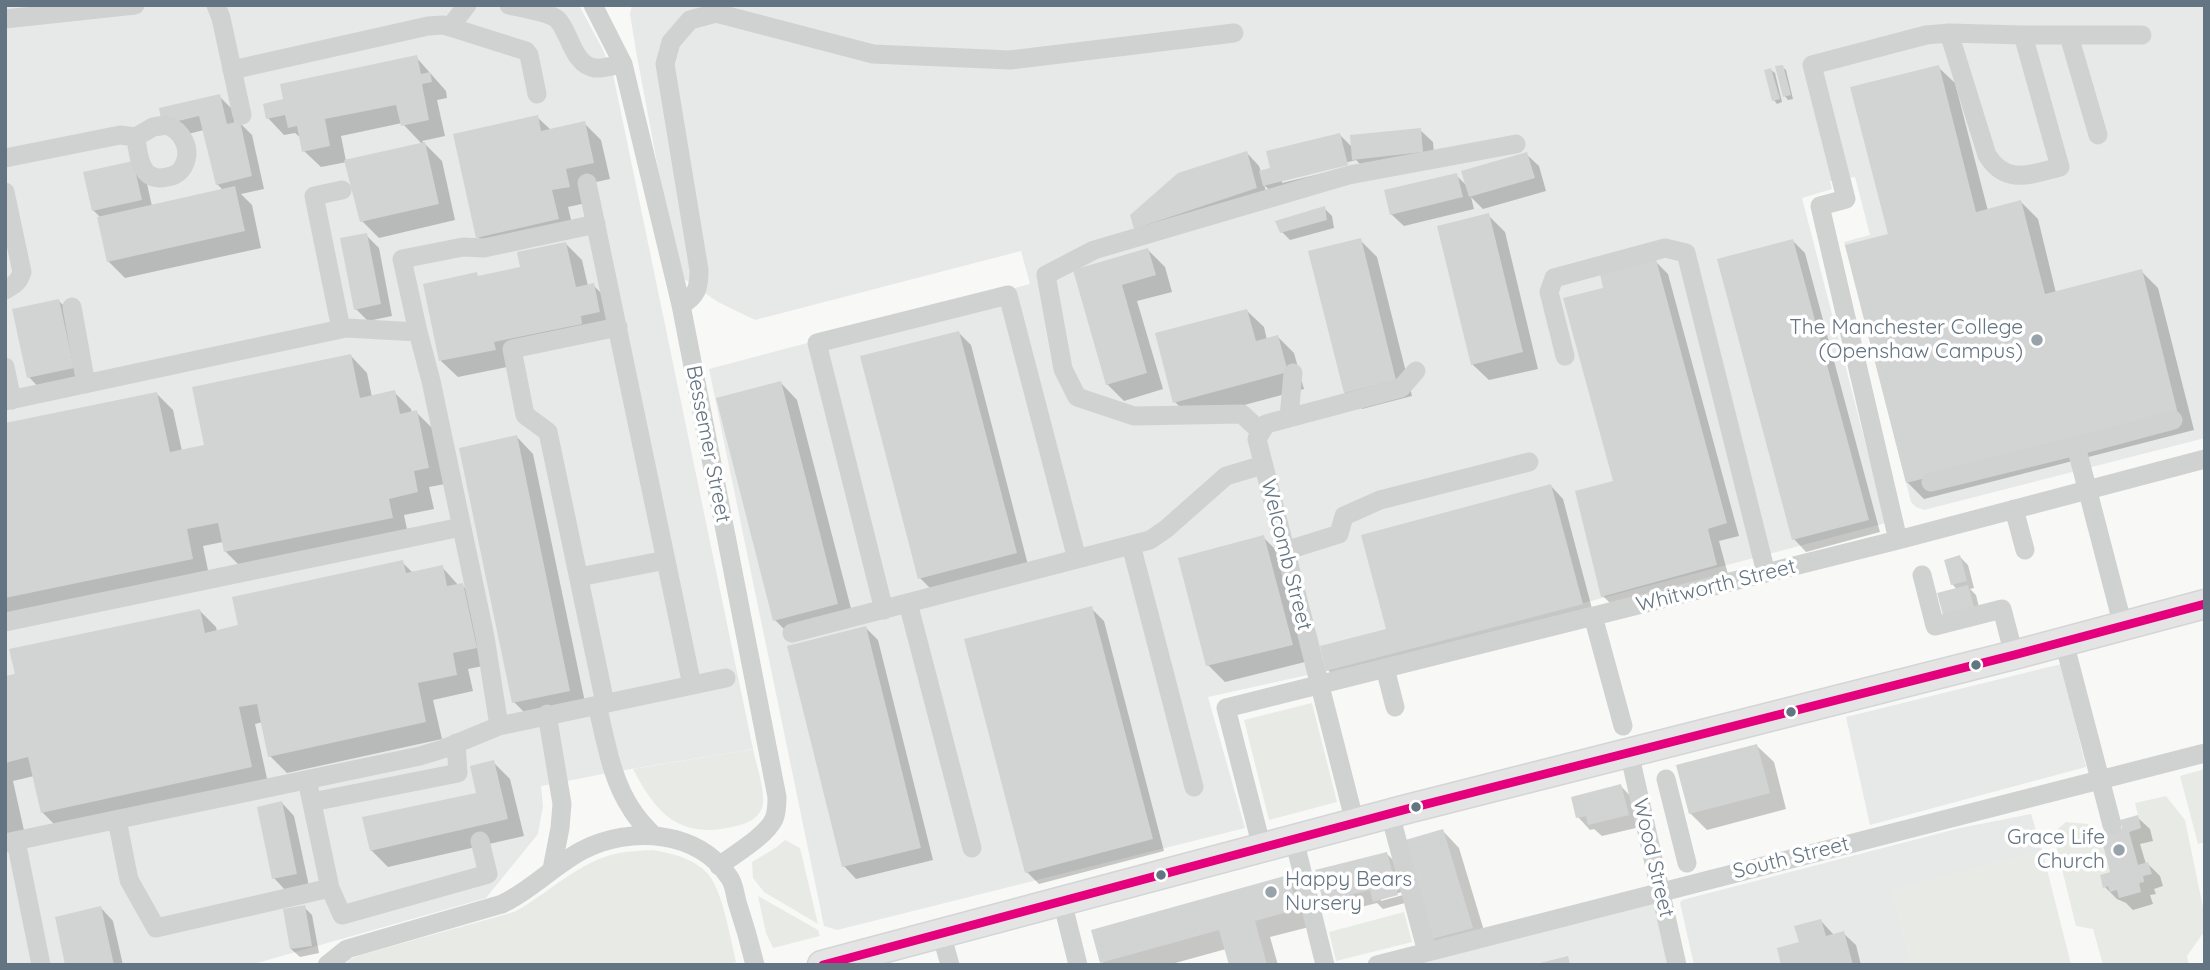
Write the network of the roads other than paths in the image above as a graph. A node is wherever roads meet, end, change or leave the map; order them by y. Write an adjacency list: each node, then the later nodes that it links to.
1 (135, 5): 6 (street)
2 (216, 5): 14 (street)
3 (467, 5): 7 (street)
4 (509, 5): 13 (street)
5 (593, 5): 13 (street, Bessemer Street)
6 (5, 19)
7 (450, 27): 14 (street); 15 (street)
8 (1234, 33): 26 (street)
9 (1949, 33): 10 (street); 10 (street); 48 (street)
10 (2023, 35): 12 (street)
11 (2142, 35): 12 (street)
12 (2069, 36): 17 (street)
13 (623, 64): 26 (street, Bessemer Street)
14 (232, 69): 16 (street)
15 (537, 94)
16 (242, 115)
17 (2098, 135)
18 (136, 137): 20 (street)
19 (1516, 144): 39 (street)
20 (5, 158)
21 (587, 183): 24 (street)
22 (342, 190): 29 (street)
23 (5, 192): 25 (street)
24 (596, 224): 28 (street); 30 (street)
25 (5, 290)
26 (681, 305): 95 (street, Bessemer Street)
27 (72, 307): 35 (street)
28 (618, 327): 53 (street); 56 (street)
29 (341, 329): 30 (street); 35 (street)
30 (418, 332): 47 (street)
31 (1565, 356): 54 (street)
32 (5, 367): 36 (street)
33 (1416, 371): 37 (street)
34 (1293, 373): 37 (street)
35 (86, 384): 36 (street)
36 (8, 401)
37 (1289, 417): 39 (street)
38 (2173, 420): 40 (street)
39 (1261, 432): 43 (street, Welcomb Street)
40 (2077, 446): 44 (street); 45 (street)
41 (2205, 459): 45 (street, Whitworth Street)
42 (1529, 462): 51 (street)
43 (1263, 465): 49 (street); 51 (street, Welcomb Street)
44 (1931, 482)
45 (2088, 490): 46 (street, Whitworth Street); 62 (street)
46 (2014, 509): 48 (street, Whitworth Street); 50 (street)
47 (461, 527): 61 (street); 73 (street)
48 (1898, 540): 54 (street, Whitworth Street)
49 (1131, 545): 52 (street); 80 (street)
50 (2025, 550)
51 (1284, 551): 69 (street, Welcomb Street)
52 (1077, 559): 57 (street); 59 (street)
53 (666, 560): 56 (street); 68 (street)
54 (1766, 573): 60 (street, Whitworth Street)
55 (1922, 575): 65 (street)
56 (579, 578): 70 (street)
57 (908, 603): 59 (street); 92 (street)
58 (2205, 604): 62 (highway)
59 (884, 610): 63 (street)
60 (1594, 616): 66 (street, Whitworth Street); 74 (street, Wood Street)
61 (5, 622)
62 (2123, 626): 64 (highway)
63 (792, 634)
64 (2064, 642): 65 (highway); 79 (street)
65 (2014, 655): 74 (highway)
66 (1385, 668): 69 (street, Whitworth Street); 71 (street)
67 (726, 678): 68 (street)
68 (692, 685): 70 (street)
69 (1319, 685): 84 (street, Welcomb Street); 93 (street, Whitworth Street)
70 (601, 704): 72 (street); 88 (street)
71 (1395, 707)
72 (547, 714): 73 (street); 96 (street)
73 (499, 726): 75 (street)
74 (1626, 739): 82 (highway); 87 (street, Wood Street)
75 (456, 743): 77 (street); 81 (street)
76 (2205, 752): 79 (street, South Street)
77 (307, 779): 81 (street); 83 (street)
78 (1665, 779): 85 (street)
79 (2101, 779): 86 (street); 98 (street, South Street)
80 (1194, 787)
81 (312, 802): 97 (street)
82 (1390, 814): 84 (highway); 101 (street)
83 (117, 820): 91 (street); 97 (street)
84 (1355, 823): 89 (highway)
85 (1676, 824): 87 (street); 94 (street)
86 (2112, 825)
87 (1647, 831): 98 (street, Wood Street)
88 (654, 836): 95 (street); 96 (street)
89 (1294, 839): 93 (highway); 108 (street)
90 (480, 841): 97 (street)
91 (11, 842): 102 (street)
92 (972, 848)
93 (1262, 848): 99 (highway)
94 (1687, 863)
95 (719, 866): 104 (street)
96 (552, 869): 103 (street)
97 (330, 888)
98 (1661, 891): 101 (street, South Street); 110 (street, Wood Street)
99 (1062, 901): 100 (highway); 107 (street)
100 (942, 933): 105 (highway); 106 (street)
101 (1427, 952): 109 (street, South Street)
102 (41, 965)
103 (327, 965)
104 (755, 965)
105 (822, 965)
106 (950, 965)
107 (1078, 965)
108 (1325, 965)
109 (1377, 965)
110 (1677, 965)

